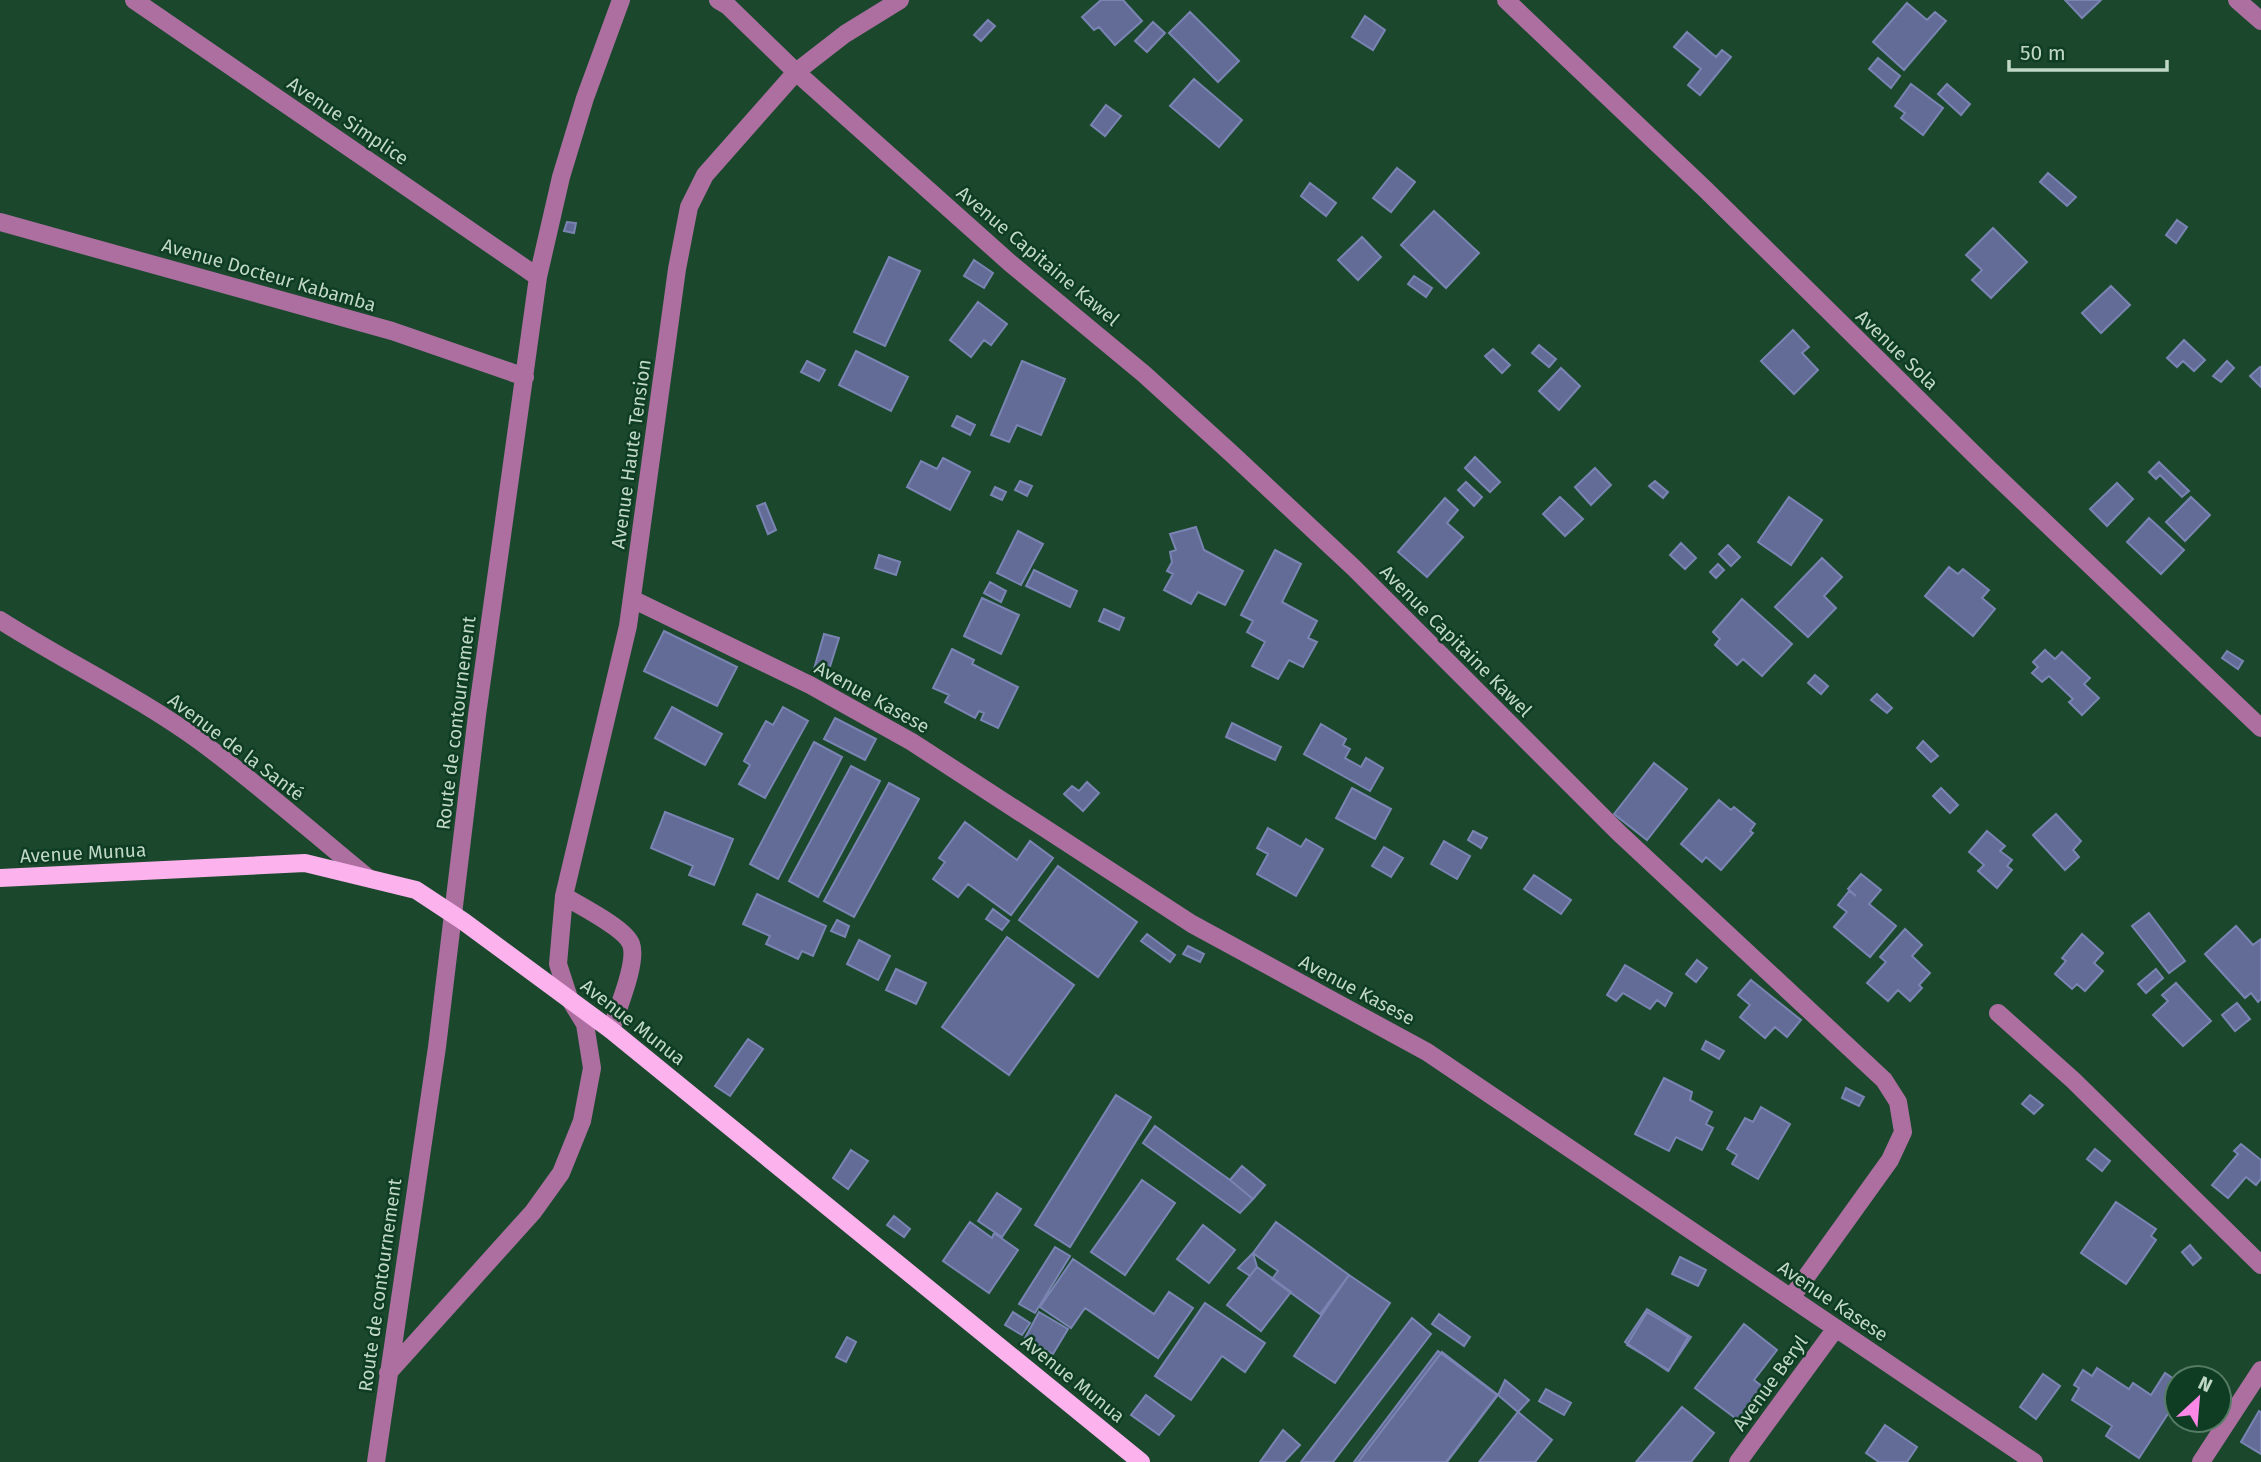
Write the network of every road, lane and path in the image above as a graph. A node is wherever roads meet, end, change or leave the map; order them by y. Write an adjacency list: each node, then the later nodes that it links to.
1 (134, 0): 10 (street, Avenue Simplice)
2 (621, 0): 10 (street, Route de contournement)
3 (718, 0): 8 (street, Avenue Capitaine Kawel)
4 (900, 0): 8 (street, Avenue Haute Tension)
5 (1506, 0): 14 (street, Avenue Sola)
6 (2237, 0): 7 (street)
7 (2261, 21)
8 (796, 72): 12 (street, Avenue Haute Tension); 23 (street, Avenue Capitaine Kawel)
9 (0, 222): 11 (street, Avenue Docteur Kabamba)
10 (538, 277): 11 (street, Route de contournement)
11 (525, 377): 18 (street, Route de contournement)
12 (632, 599): 17 (street, Avenue Haute Tension); 23 (street, Avenue Kasese)
13 (0, 620): 15 (street, Avenue de la Santé)
14 (2261, 728)
15 (367, 877): 16 (main road, Avenue Munua); 18 (main road, Avenue Munua)
16 (0, 878)
17 (564, 896): 19 (street, Avenue Haute Tension); 21 (street)
18 (453, 914): 19 (main road, Avenue Munua); 26 (street, Route de contournement)
19 (569, 998): 21 (main road, Avenue Munua); 26 (street, Avenue Haute Tension)
20 (1998, 1013): 22 (street)
21 (611, 1030): 28 (main road, Avenue Munua)
22 (2261, 1265)
23 (1791, 1298): 24 (street, Avenue Kasese)
24 (1836, 1328): 29 (street, Avenue Beryl); 30 (street, Avenue Kasese)
25 (2261, 1370): 31 (street)
26 (388, 1373): 27 (street, Route de contournement)
27 (376, 1462)
28 (1141, 1462)
29 (1738, 1462)
30 (2034, 1462)
31 (2201, 1462)

